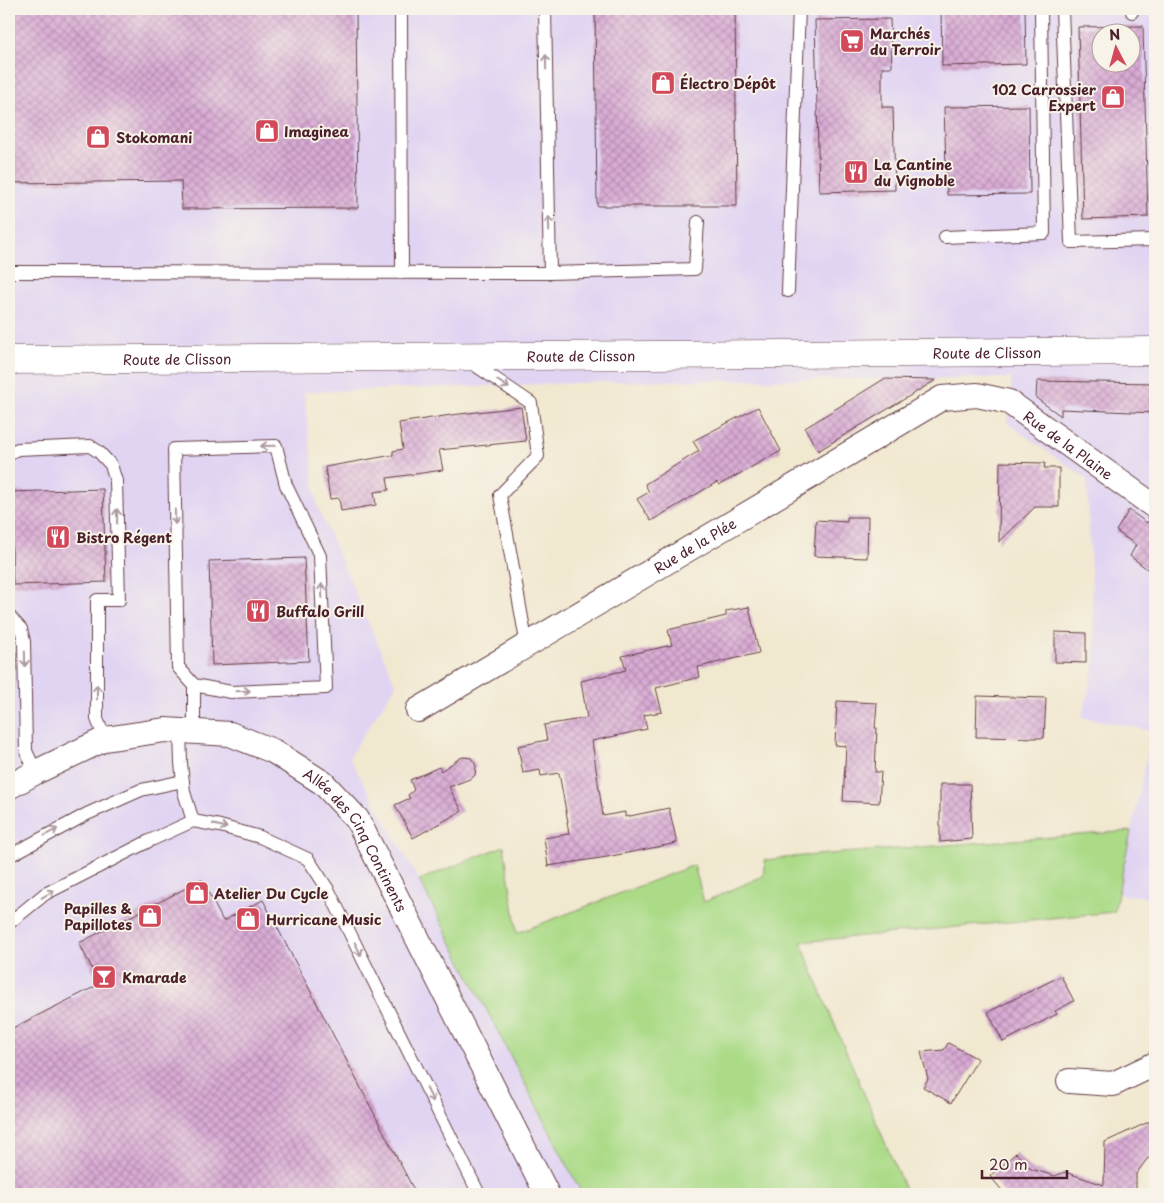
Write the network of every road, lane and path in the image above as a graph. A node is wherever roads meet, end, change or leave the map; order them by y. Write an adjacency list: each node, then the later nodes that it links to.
1 (401, 9): 10 (lane)
2 (545, 9): 11 (lane, one-way to 2)
3 (799, 9): 12 (lane)
4 (1041, 9): 7 (lane)
5 (1062, 9): 8 (lane)
6 (698, 222): 11 (lane)
7 (946, 237)
8 (1155, 240)
9 (9, 272): 10 (lane)
10 (402, 273): 11 (lane)
11 (550, 273)
12 (788, 291)
13 (1155, 351): 14 (main road, Route de Clisson)
14 (462, 356): 15 (main road, Route de Clisson); 20 (lane, one-way to 20)
15 (9, 360)
16 (977, 394): 18 (street, Rue de la Plaine); 20 (street, Rue de la Plée)
17 (9, 455): 24 (lane, one-way to 17)
18 (1155, 506)
19 (9, 616): 25 (lane, one-way to 25)
20 (527, 646): 22 (street, Rue de la Plée)
21 (194, 685): 21 (lane, one-way to 21); 23 (lane)
22 (418, 710)
23 (187, 732): 24 (street, Allée des Cinq Continents); 26 (lane); 34 (street, Allée des Cinq Continents)
24 (106, 739): 25 (street, Allée des Cinq Continents)
25 (36, 772): 27 (street, Allée des Cinq Continents)
26 (183, 781): 28 (lane); 29 (lane, one-way to 26)
27 (9, 787)
28 (193, 821): 30 (lane, one-way to 28); 33 (lane, one-way to 33)
29 (9, 856)
30 (9, 923)
31 (1155, 1064): 32 (street)
32 (1069, 1081)
33 (479, 1194)
34 (546, 1194)

